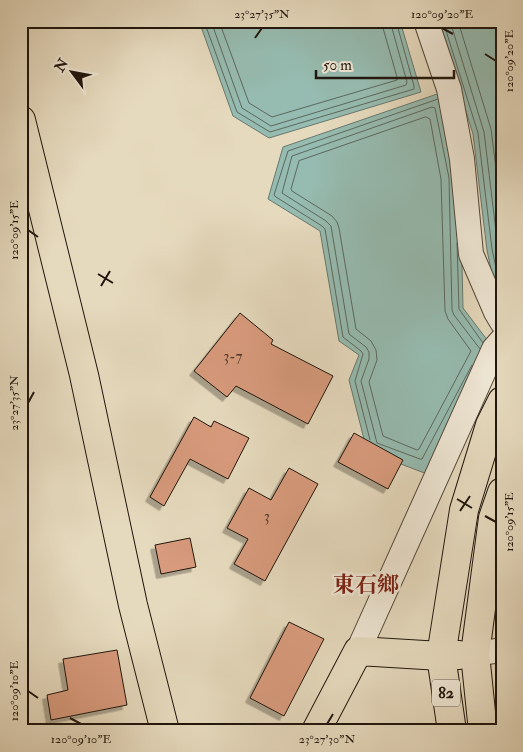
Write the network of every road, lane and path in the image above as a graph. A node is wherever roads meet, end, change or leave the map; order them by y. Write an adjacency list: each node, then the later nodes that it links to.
1 (426, 21): 3 (street)
2 (21, 120): 11 (main road)
3 (502, 322)
4 (502, 340): 8 (street)
5 (502, 401): 10 (main road, 82)
6 (502, 492): 9 (main road, 82)
7 (502, 650): 9 (street)
8 (358, 651): 10 (main road); 12 (main road)
9 (475, 654): 10 (main road); 14 (main road, 82)
10 (440, 656): 13 (main road, 82)
11 (165, 731)
12 (316, 731)
13 (452, 731)
14 (484, 731)

